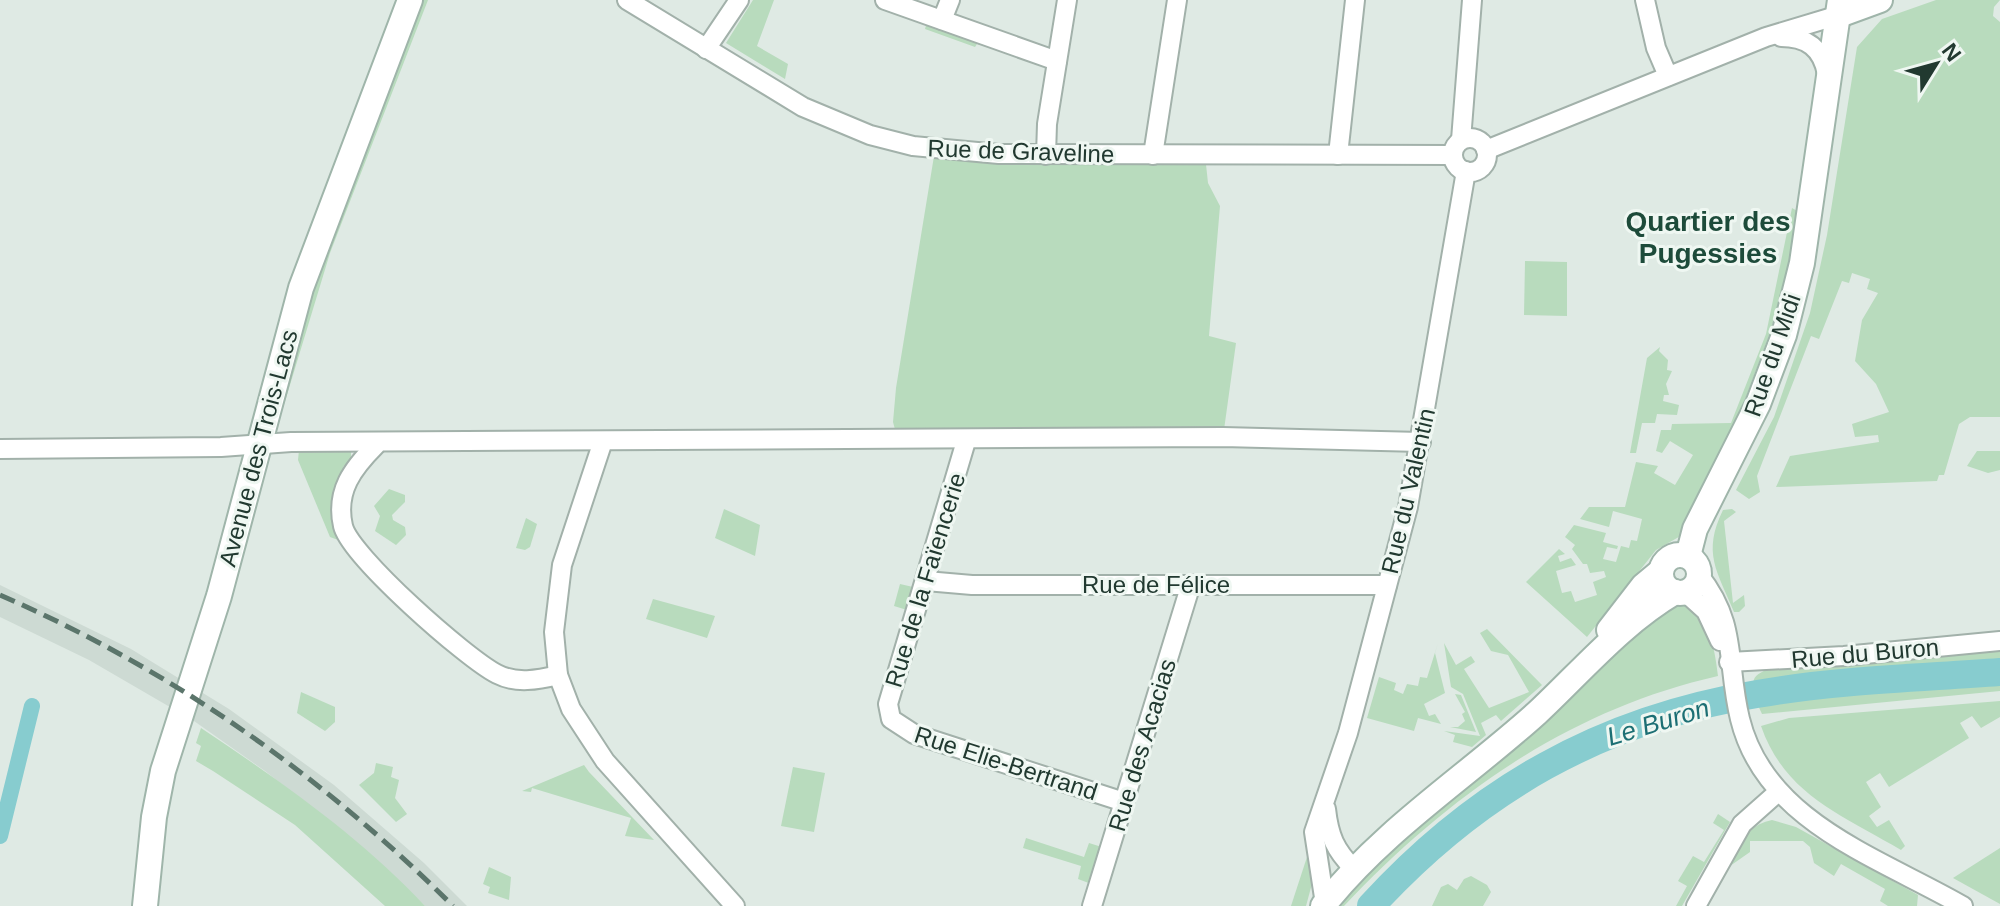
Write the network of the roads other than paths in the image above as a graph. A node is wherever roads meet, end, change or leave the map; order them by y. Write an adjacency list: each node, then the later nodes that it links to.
1 (410, 0): 28 (main road, Avenue des Trois-Lacs)
2 (627, 0): 15 (street, Rue de Graveline)
3 (739, 0): 15 (street)
4 (885, 0): 13 (street)
5 (950, 0): 13 (street)
6 (1067, 0): 16 (street)
7 (1177, 0): 22 (street)
8 (1355, 0): 23 (street)
9 (1472, 0): 19 (street)
10 (1645, 0): 17 (street)
11 (1880, 0): 12 (main road)
12 (1840, 8): 14 (street); 18 (main road, Rue du Midi)
13 (942, 20): 16 (street)
14 (1766, 37): 17 (street); 18 (street)
15 (706, 49): 21 (street, Rue de Graveline)
16 (1057, 61): 21 (street)
17 (1668, 76): 20 (street)
18 (1827, 89): 31 (main road, Rue du Midi)
19 (1457, 147): 20 (street); 23 (street, Rue de Graveline); 24 (street)
20 (1486, 150): 24 (street)
21 (1046, 155): 22 (street, Rue de Graveline)
22 (1153, 155): 23 (street, Rue de Graveline)
23 (1338, 155)
24 (1466, 171): 26 (street, Rue du Valentin)
25 (966, 441): 26 (street); 27 (street); 32 (street, Rue de la Faïencerie)
26 (1421, 442): 34 (street, Rue du Valentin)
27 (602, 444): 29 (street); 38 (street)
28 (258, 445): 29 (street); 30 (street); 45 (main road, Avenue des Trois-Lacs)
29 (376, 445): 38 (street)
30 (0, 449)
31 (1687, 579): 36 (main road); 36 (main road); 37 (street)
32 (926, 581): 33 (street, Rue de Félice); 39 (street, Rue de la Faïencerie)
33 (1191, 584): 34 (street, Rue de Félice); 41 (street, Rue des Acacias)
34 (1387, 585): 42 (street, Rue du Valentin)
35 (2000, 641): 37 (street, Rue du Buron)
36 (1587, 661): 43 (main road)
37 (1731, 671): 40 (street)
38 (558, 675): 46 (street)
39 (891, 719): 41 (street, Rue Elie-Bertrand)
40 (1777, 793): 48 (street); 49 (street)
41 (1124, 802): 47 (street, Rue des Acacias)
42 (1326, 806): 43 (street, Rue du Valentin); 44 (street, Rue du Valentin)
43 (1354, 869): 44 (main road)
44 (1324, 905)
45 (145, 906)
46 (735, 906)
47 (1092, 906)
48 (1696, 906)
49 (1963, 906)

